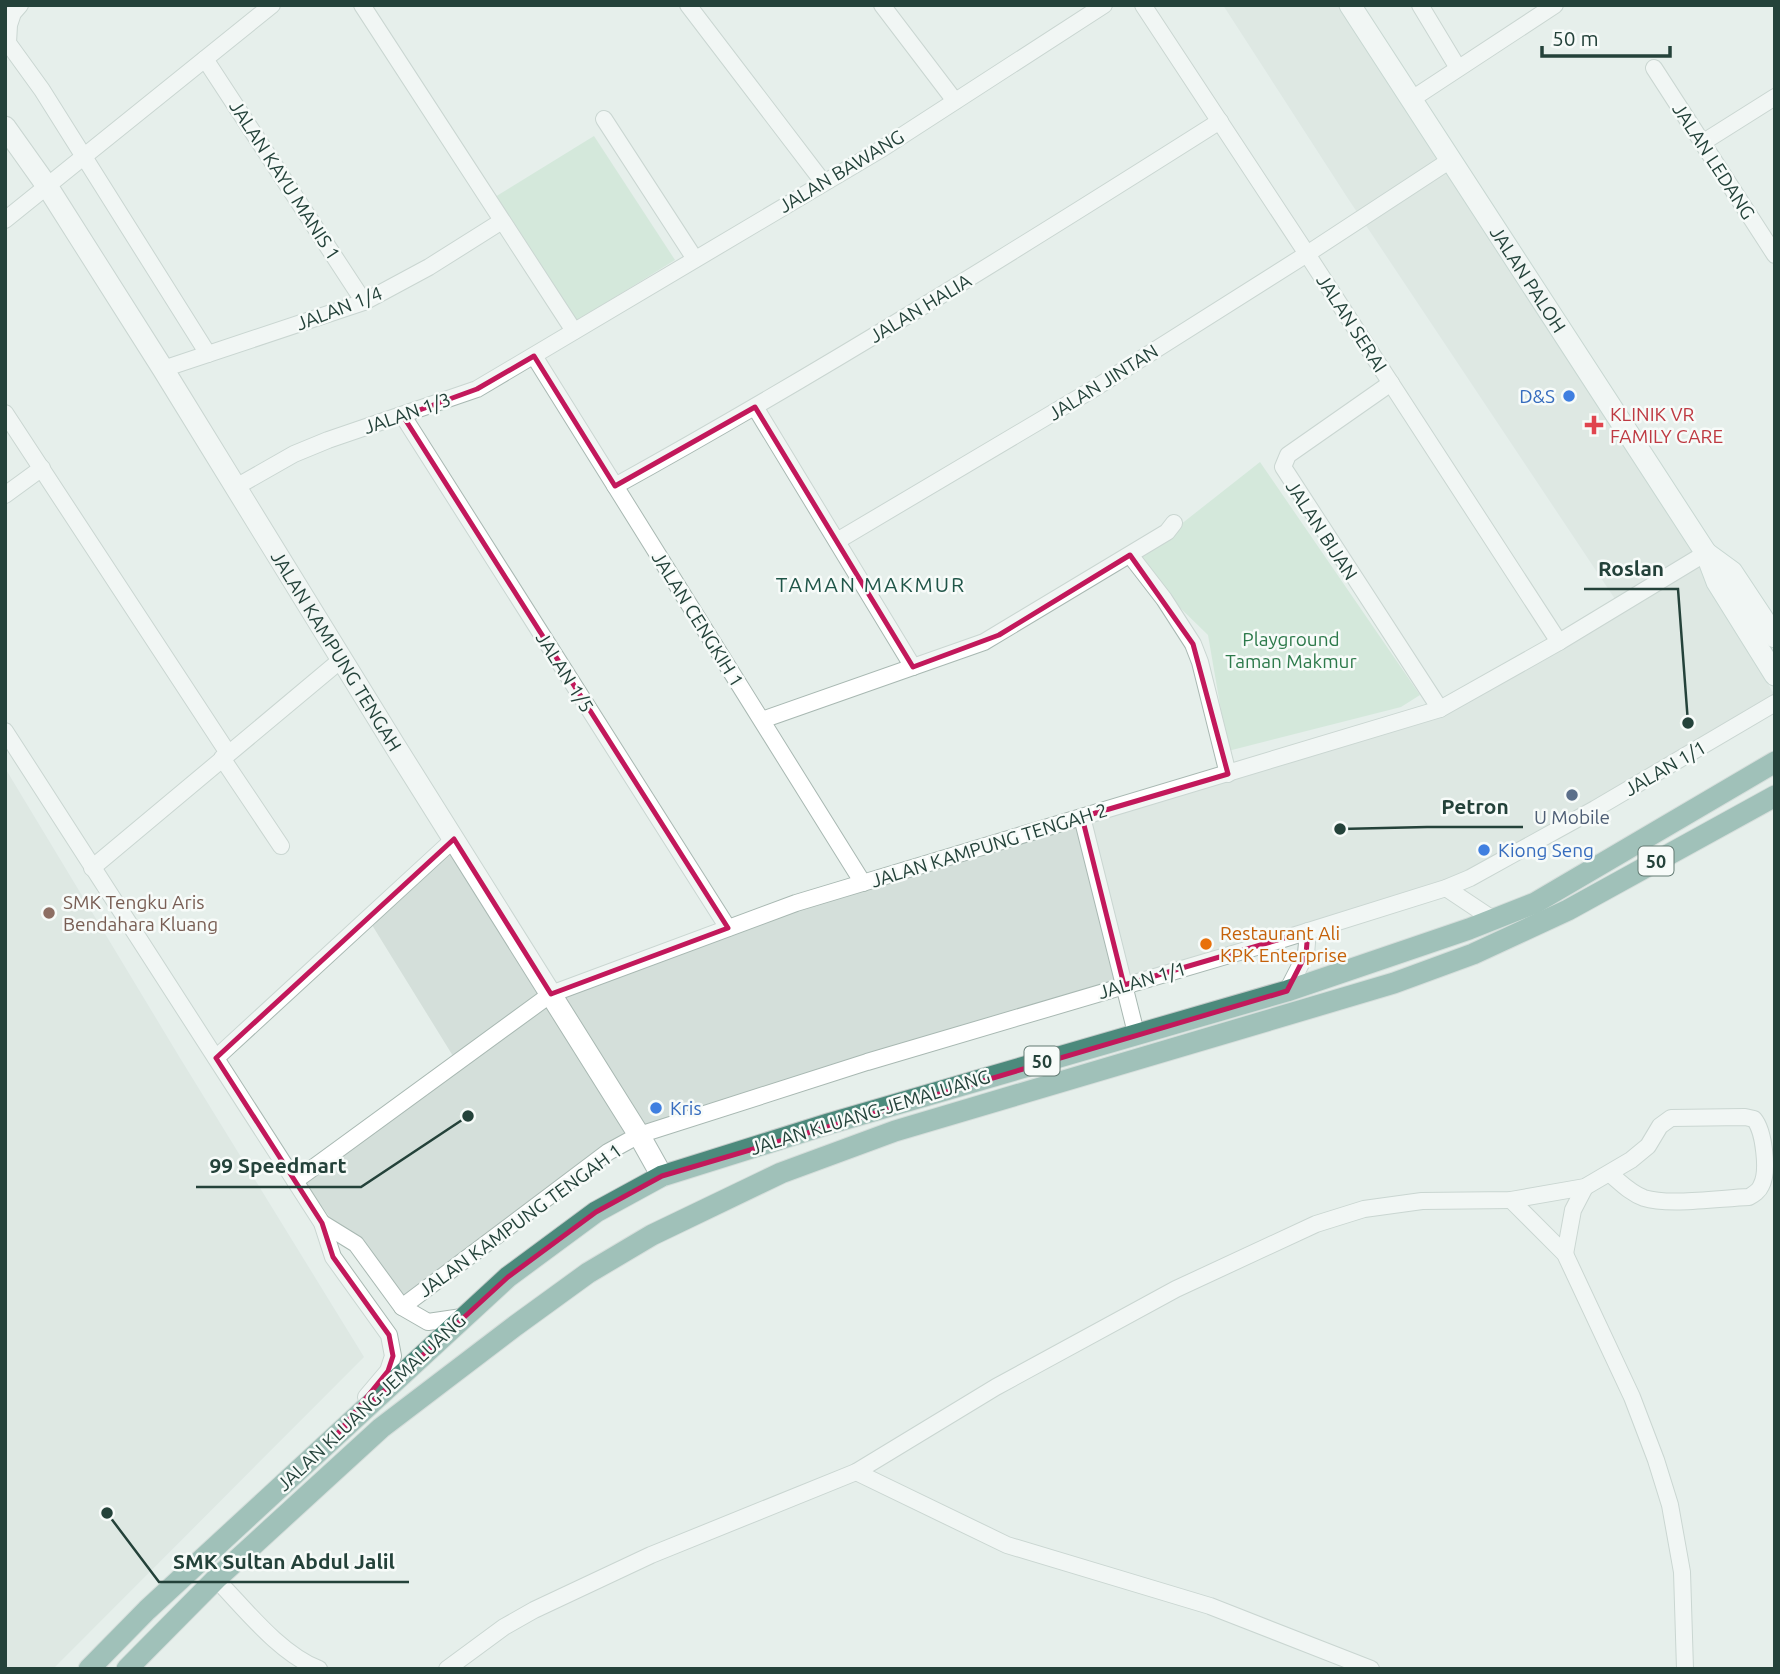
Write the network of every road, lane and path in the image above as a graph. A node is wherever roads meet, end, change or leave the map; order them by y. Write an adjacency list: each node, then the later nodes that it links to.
1 (20, 5): 21 (street)
2 (272, 5): 11 (street)
3 (362, 5): 26 (street)
4 (688, 5): 23 (street)
5 (882, 5): 16 (street)
6 (1104, 5): 16 (street, JALAN BAWANG)
7 (1143, 5): 18 (street, JALAN SERAI)
8 (1350, 5): 15 (street, JALAN PALOH)
9 (1420, 5): 12 (street)
10 (1555, 5): 12 (street)
11 (205, 59): 21 (street); 30 (street, JALAN KAYU MANIS 1)
12 (1458, 68): 15 (street)
13 (1654, 68): 20 (street, JALAN LEDANG)
14 (1775, 96): 20 (street)
15 (1412, 99): 22 (street, JALAN PALOH)
16 (955, 101): 23 (street, JALAN BAWANG)
17 (604, 119): 29 (street)
18 (1220, 121): 27 (street, JALAN SERAI); 36 (street, JALAN HALIA)
19 (5, 127): 24 (street, JALAN KAMPUNG TENGAH)
20 (1702, 143): 28 (street, JALAN LEDANG)
21 (83, 157): 24 (street); 32 (street)
22 (1451, 159): 27 (street, JALAN JINTAN); 45 (street, JALAN PALOH)
23 (823, 182): 29 (street, JALAN BAWANG)
24 (47, 186): 25 (street); 34 (street, JALAN KAMPUNG TENGAH)
25 (5, 220)
26 (502, 221): 30 (street, JALAN 1/4); 31 (street)
27 (1307, 254): 35 (street, JALAN SERAI); 44 (street, JALAN JINTAN)
28 (1775, 255)
29 (695, 259): 31 (street, JALAN BAWANG)
30 (364, 302): 32 (street, JALAN 1/4)
31 (575, 331): 33 (street, JALAN 1/3)
32 (208, 354): 34 (street, JALAN 1/4)
33 (534, 356): 38 (street, JALAN 1/3); 40 (street, JALAN CENGKIH 1)
34 (163, 369): 41 (street, JALAN KAMPUNG TENGAH)
35 (1391, 383): 48 (street, JALAN SERAI); 53 (street, JALAN BIJAN)
36 (755, 407): 40 (street, JALAN HALIA); 44 (street)
37 (5, 412): 39 (street)
38 (403, 416): 41 (street, JALAN 1/3); 71 (street, JALAN 1/5)
39 (43, 468): 42 (street); 57 (street)
40 (615, 486): 54 (street, JALAN CENGKIH 1)
41 (236, 487): 49 (street, JALAN KAMPUNG TENGAH)
42 (5, 495)
43 (1174, 523): 46 (street)
44 (837, 541): 50 (street)
45 (1706, 553): 47 (street, JALAN PALOH); 48 (street, JALAN KAMPUNG TENGAH 2); 51 (street, JALAN PALOH)
46 (1130, 555): 50 (street); 59 (street)
47 (1775, 637)
48 (1559, 642): 53 (street, JALAN KAMPUNG TENGAH 2)
49 (342, 659): 57 (street); 65 (street, JALAN KAMPUNG TENGAH)
50 (913, 667): 54 (street)
51 (1775, 675)
52 (1775, 703): 69 (street, JALAN 1/1)
53 (1440, 709): 59 (street, JALAN KAMPUNG TENGAH 2)
54 (762, 720): 68 (street, JALAN CENGKIH 1)
55 (5, 731): 67 (street)
56 (1775, 744): 60 (highway)
57 (225, 756): 66 (street); 67 (street)
58 (1775, 762): 60 (highway, JALAN KLUANG-JEMALUANG / 50)
59 (1228, 774): 64 (street, JALAN KAMPUNG TENGAH 2)
60 (1730, 788): 70 (highway, JALAN KLUANG-JEMALUANG / 50)
61 (1775, 796): 63 (highway, JALAN KLUANG-JEMALUANG / 50)
62 (1775, 806): 63 (highway)
63 (1744, 813): 90 (highway, JALAN KLUANG-JEMALUANG / 50)
64 (1082, 817): 68 (street, JALAN KAMPUNG TENGAH 2); 73 (street)
65 (454, 839): 75 (street, JALAN KAMPUNG TENGAH); 77 (street)
66 (281, 846)
67 (92, 868): 77 (street)
68 (863, 883): 71 (street, JALAN KAMPUNG TENGAH 2)
69 (1446, 888): 70 (street); 72 (street, JALAN 1/1)
70 (1494, 920): 74 (highway, JALAN KLUANG-JEMALUANG / 50)
71 (728, 928): 75 (street, JALAN KAMPUNG TENGAH 2)
72 (1308, 932): 73 (street, JALAN 1/1); 74 (street)
73 (1124, 985): 76 (street); 78 (street, JALAN 1/1)
74 (1287, 990): 76 (highway, JALAN KLUANG-JEMALUANG / 50)
75 (551, 994): 78 (street, JALAN KAMPUNG TENGAH); 81 (street, JALAN KAMPUNG TENGAH 2)
76 (1136, 1033): 80 (highway, JALAN KLUANG-JEMALUANG / 50)
77 (216, 1058): 81 (street)
78 (639, 1135): 80 (street, JALAN KAMPUNG TENGAH); 86 (street, JALAN KAMPUNG TENGAH 1)
79 (1609, 1172): 79 (street); 82 (street)
80 (662, 1176): 87 (highway, JALAN KLUANG-JEMALUANG / 50)
81 (295, 1181): 84 (street)
82 (1585, 1187): 83 (street); 85 (street)
83 (1511, 1200): 85 (street); 89 (street)
84 (322, 1223): 86 (street); 88 (street)
85 (1565, 1254): 96 (street)
86 (402, 1307): 87 (street)
87 (462, 1317): 88 (highway, JALAN KLUANG-JEMALUANG / 50)
88 (338, 1433): 91 (highway, JALAN KLUANG-JEMALUANG / 50)
89 (856, 1472): 94 (street); 95 (street)
90 (216, 1579): 92 (highway, JALAN KLUANG-JEMALUANG / 50); 93 (street)
91 (89, 1669)
92 (127, 1669)
93 (319, 1669)
94 (447, 1669)
95 (1371, 1669)
96 (1685, 1669)

